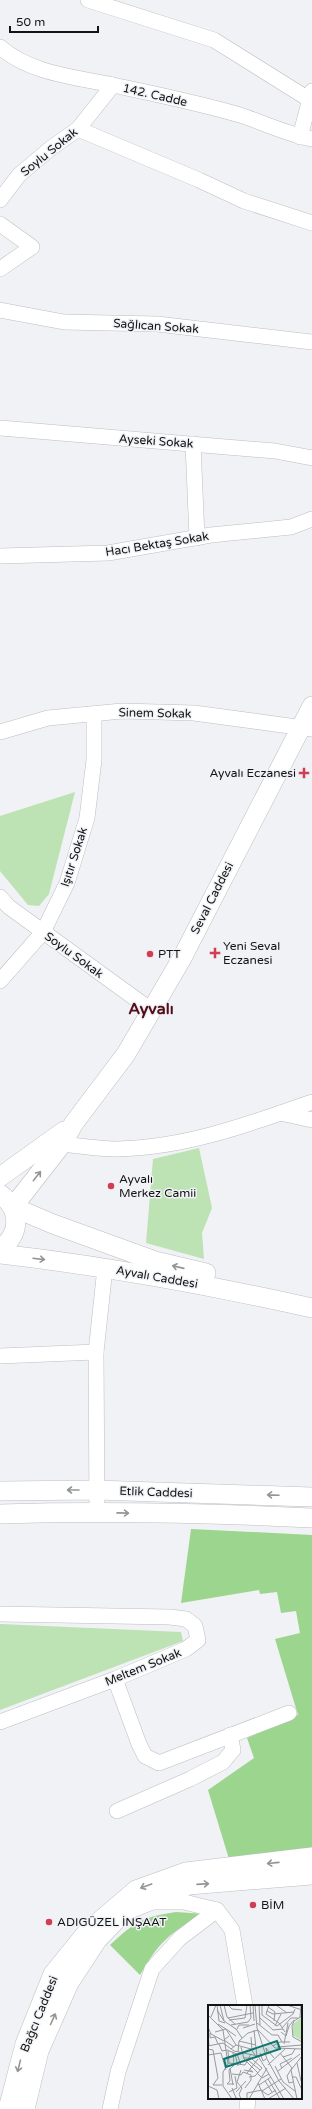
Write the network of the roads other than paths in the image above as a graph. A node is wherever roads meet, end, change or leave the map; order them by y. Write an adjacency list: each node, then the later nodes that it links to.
1 (88, 0): 4 (street)
2 (0, 47): 3 (street, 142. Cadde)
3 (113, 85): 5 (street, Soylu Sokak); 6 (street, 142. Cadde)
4 (311, 95): 6 (street)
5 (78, 129): 7 (street, Soylu Sokak); 8 (street)
6 (306, 138)
7 (0, 200)
8 (312, 223)
9 (0, 224): 10 (street)
10 (0, 269)
11 (0, 310): 12 (street, Sağlıcan Sokak)
12 (312, 342)
13 (0, 428): 14 (street, Ayseki Sokak)
14 (193, 444): 15 (street, Ayseki Sokak); 17 (street)
15 (312, 458)
16 (312, 519): 17 (street, Hacı Bektaş Sokak)
17 (197, 538): 18 (street, Hacı Bektaş Sokak)
18 (0, 556)
19 (312, 706): 21 (main road, Seval Caddesi)
20 (94, 714): 21 (street, Sinem Sokak); 22 (street, Sinem Sokak); 24 (street, Işıtır Sokak)
21 (306, 728): 26 (main road, Seval Caddesi)
22 (0, 732)
23 (0, 897): 24 (street, Soylu Sokak)
24 (43, 932): 25 (street, Işıtır Sokak); 26 (street, Soylu Sokak)
25 (0, 981)
26 (151, 1010): 30 (main road, Seval Caddesi)
27 (312, 1102): 28 (street)
28 (280, 1113): 29 (street); 31 (street)
29 (312, 1120)
30 (74, 1123): 31 (main road, Seval Caddesi); 32 (main road, Seval Caddesi)
31 (62, 1144): 33 (main road, Seval Caddesi, one-way to 31)
32 (0, 1177)
33 (6, 1201): 34 (main road); 37 (main road, Ayvalı Caddesi, one-way to 33)
34 (0, 1249)
35 (0, 1254): 36 (main road, Ayvalı Caddesi, one-way to 36)
36 (105, 1268): 38 (main road, Ayvalı Caddesi); 39 (street)
37 (312, 1296)
38 (312, 1308)
39 (96, 1352): 40 (street); 41 (street)
40 (0, 1356)
41 (96, 1490): 42 (main road, Etlik Caddesi, one-way to 42); 43 (main road, Etlik Caddesi, one-way to 41); 44 (street)
42 (0, 1491)
43 (312, 1497)
44 (97, 1512): 45 (main road, Etlik Caddesi); 46 (main road, Etlik Caddesi, one-way to 46)
45 (0, 1514)
46 (312, 1518)
47 (0, 1614): 48 (street, Meltem Sokak)
48 (116, 1679): 50 (street, Meltem Sokak); 51 (street)
49 (289, 1713): 51 (street)
50 (0, 1722)
51 (230, 1734): 52 (street)
52 (117, 1811)
53 (312, 1857): 59 (main road, Bağcı Caddesi, one-way to 59)
54 (312, 1875): 55 (main road, Bağcı Caddesi, one-way to 54)
55 (147, 1902): 56 (street); 60 (main road, Bağcı Caddesi, one-way to 55)
56 (217, 1910): 57 (street); 61 (street)
57 (245, 2005)
58 (248, 2099): 62 (street)
59 (8, 2109)
60 (25, 2109)
61 (110, 2109)
62 (247, 2109)

